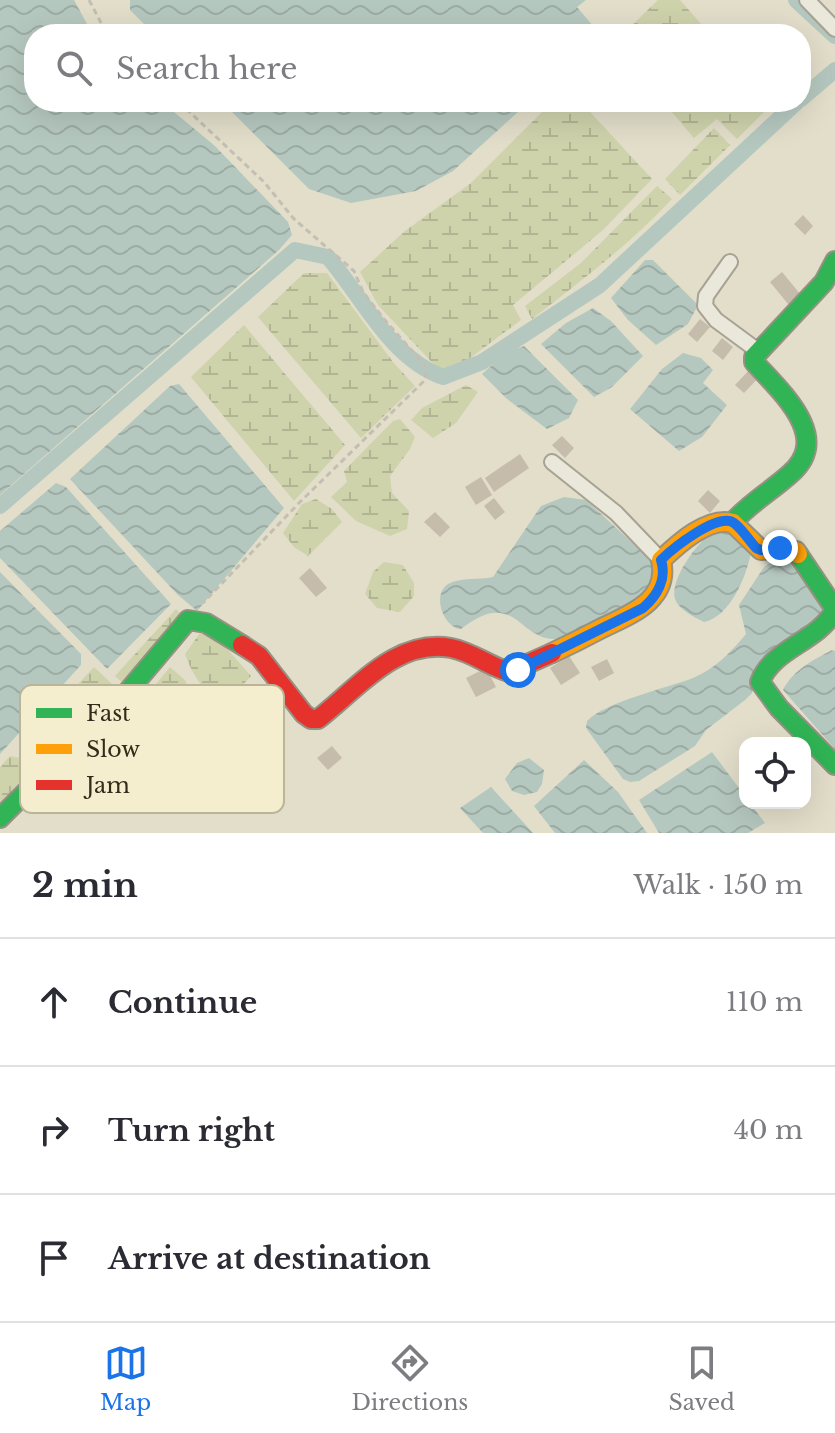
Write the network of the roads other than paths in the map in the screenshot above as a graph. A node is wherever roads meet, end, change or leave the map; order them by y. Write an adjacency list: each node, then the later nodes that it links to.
1 (807, 0): 2 (street)
2 (835, 29)
3 (835, 261): 5 (street)
4 (730, 262): 5 (street)
5 (758, 351): 7 (street)
6 (552, 462): 8 (street)
7 (733, 522): 8 (street); 12 (street)
8 (661, 560): 11 (street)
9 (133, 685): 10 (street)
10 (282, 685)
11 (284, 688)
12 (835, 765)
13 (20, 798): 14 (street)
14 (0, 818)

